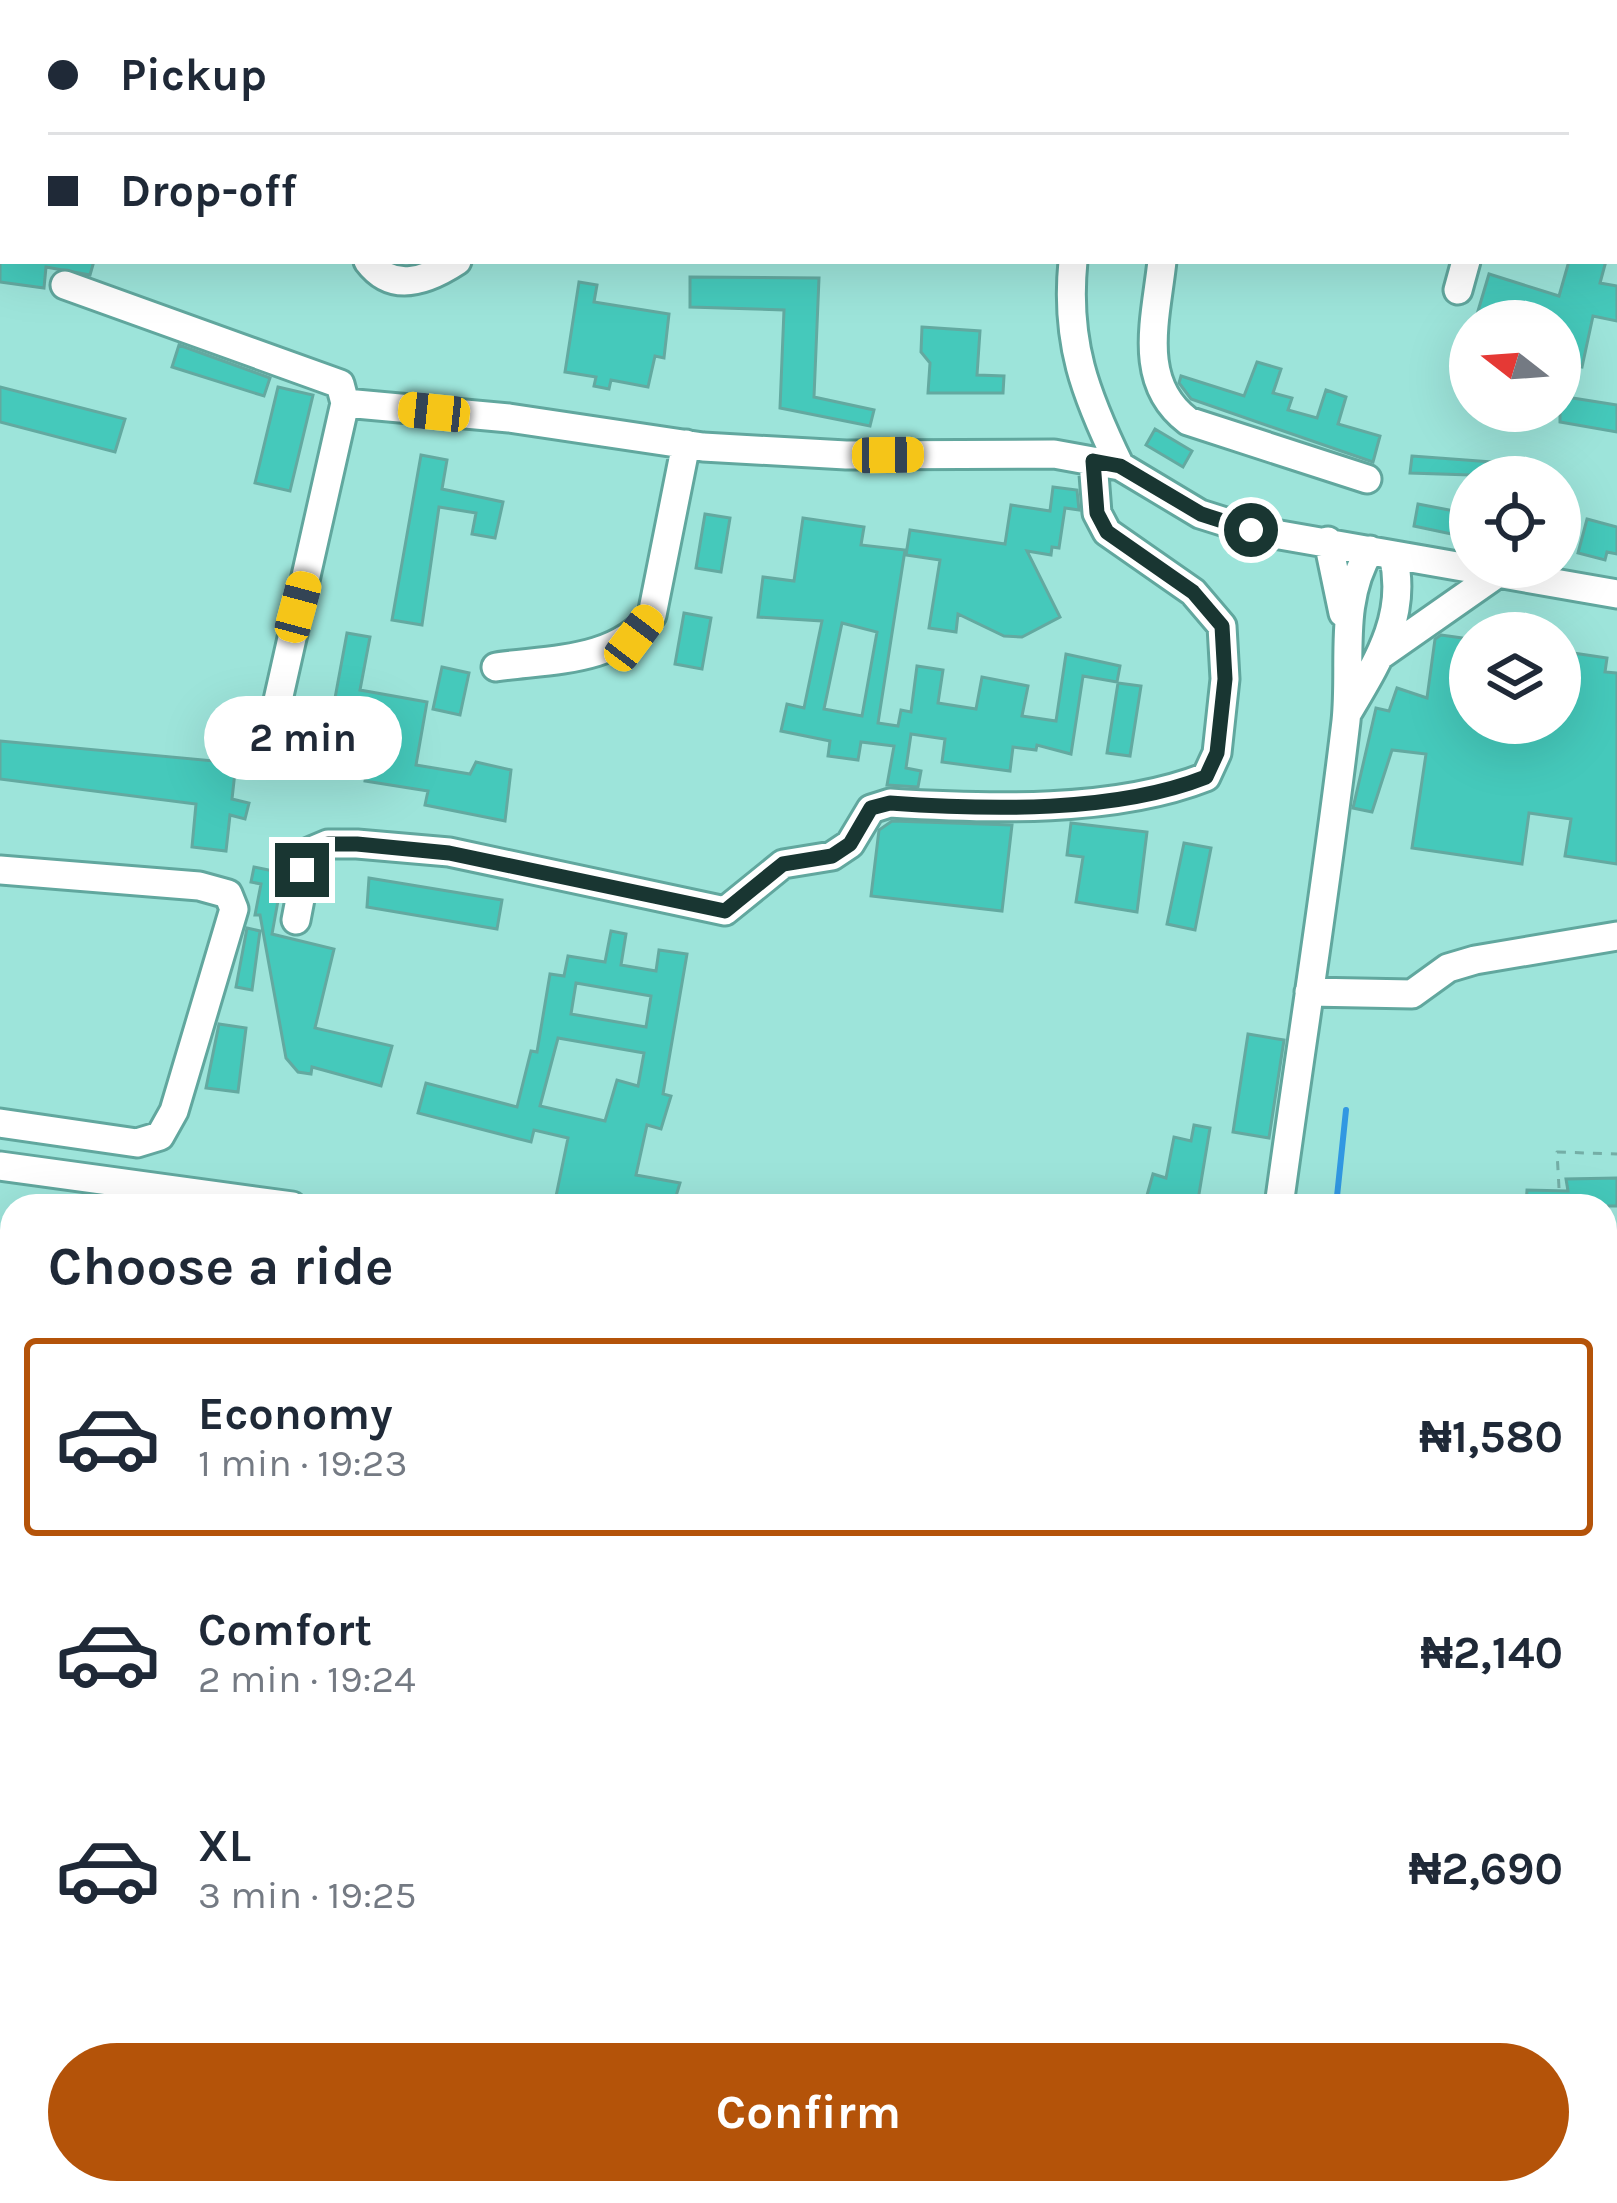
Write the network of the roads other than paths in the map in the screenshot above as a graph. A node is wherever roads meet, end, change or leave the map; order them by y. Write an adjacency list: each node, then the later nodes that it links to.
1 (372, 264): 2 (street)
2 (453, 264)
3 (1073, 264): 10 (street)
4 (1162, 264): 11 (street)
5 (1465, 264): 7 (street)
6 (65, 285): 8 (street)
7 (1458, 290)
8 (345, 404): 9 (street); 22 (street)
9 (686, 445): 10 (street); 20 (street)
10 (1106, 464): 12 (street); 24 (street)
11 (1367, 479)
12 (1328, 541): 13 (street); 18 (street)
13 (1381, 552): 14 (street); 18 (street); 19 (street)
14 (1449, 566)
15 (1477, 588): 19 (street)
16 (1576, 588): 17 (street)
17 (1617, 594)
18 (1349, 635): 21 (street)
19 (1382, 655): 21 (street)
20 (496, 667)
21 (1346, 716): 26 (street)
22 (267, 749)
23 (0, 870): 27 (street)
24 (296, 920)
25 (1617, 936): 26 (street)
26 (1309, 992): 30 (street)
27 (0, 1123)
28 (0, 1166): 29 (street)
29 (204, 1194)
30 (1281, 1194)

